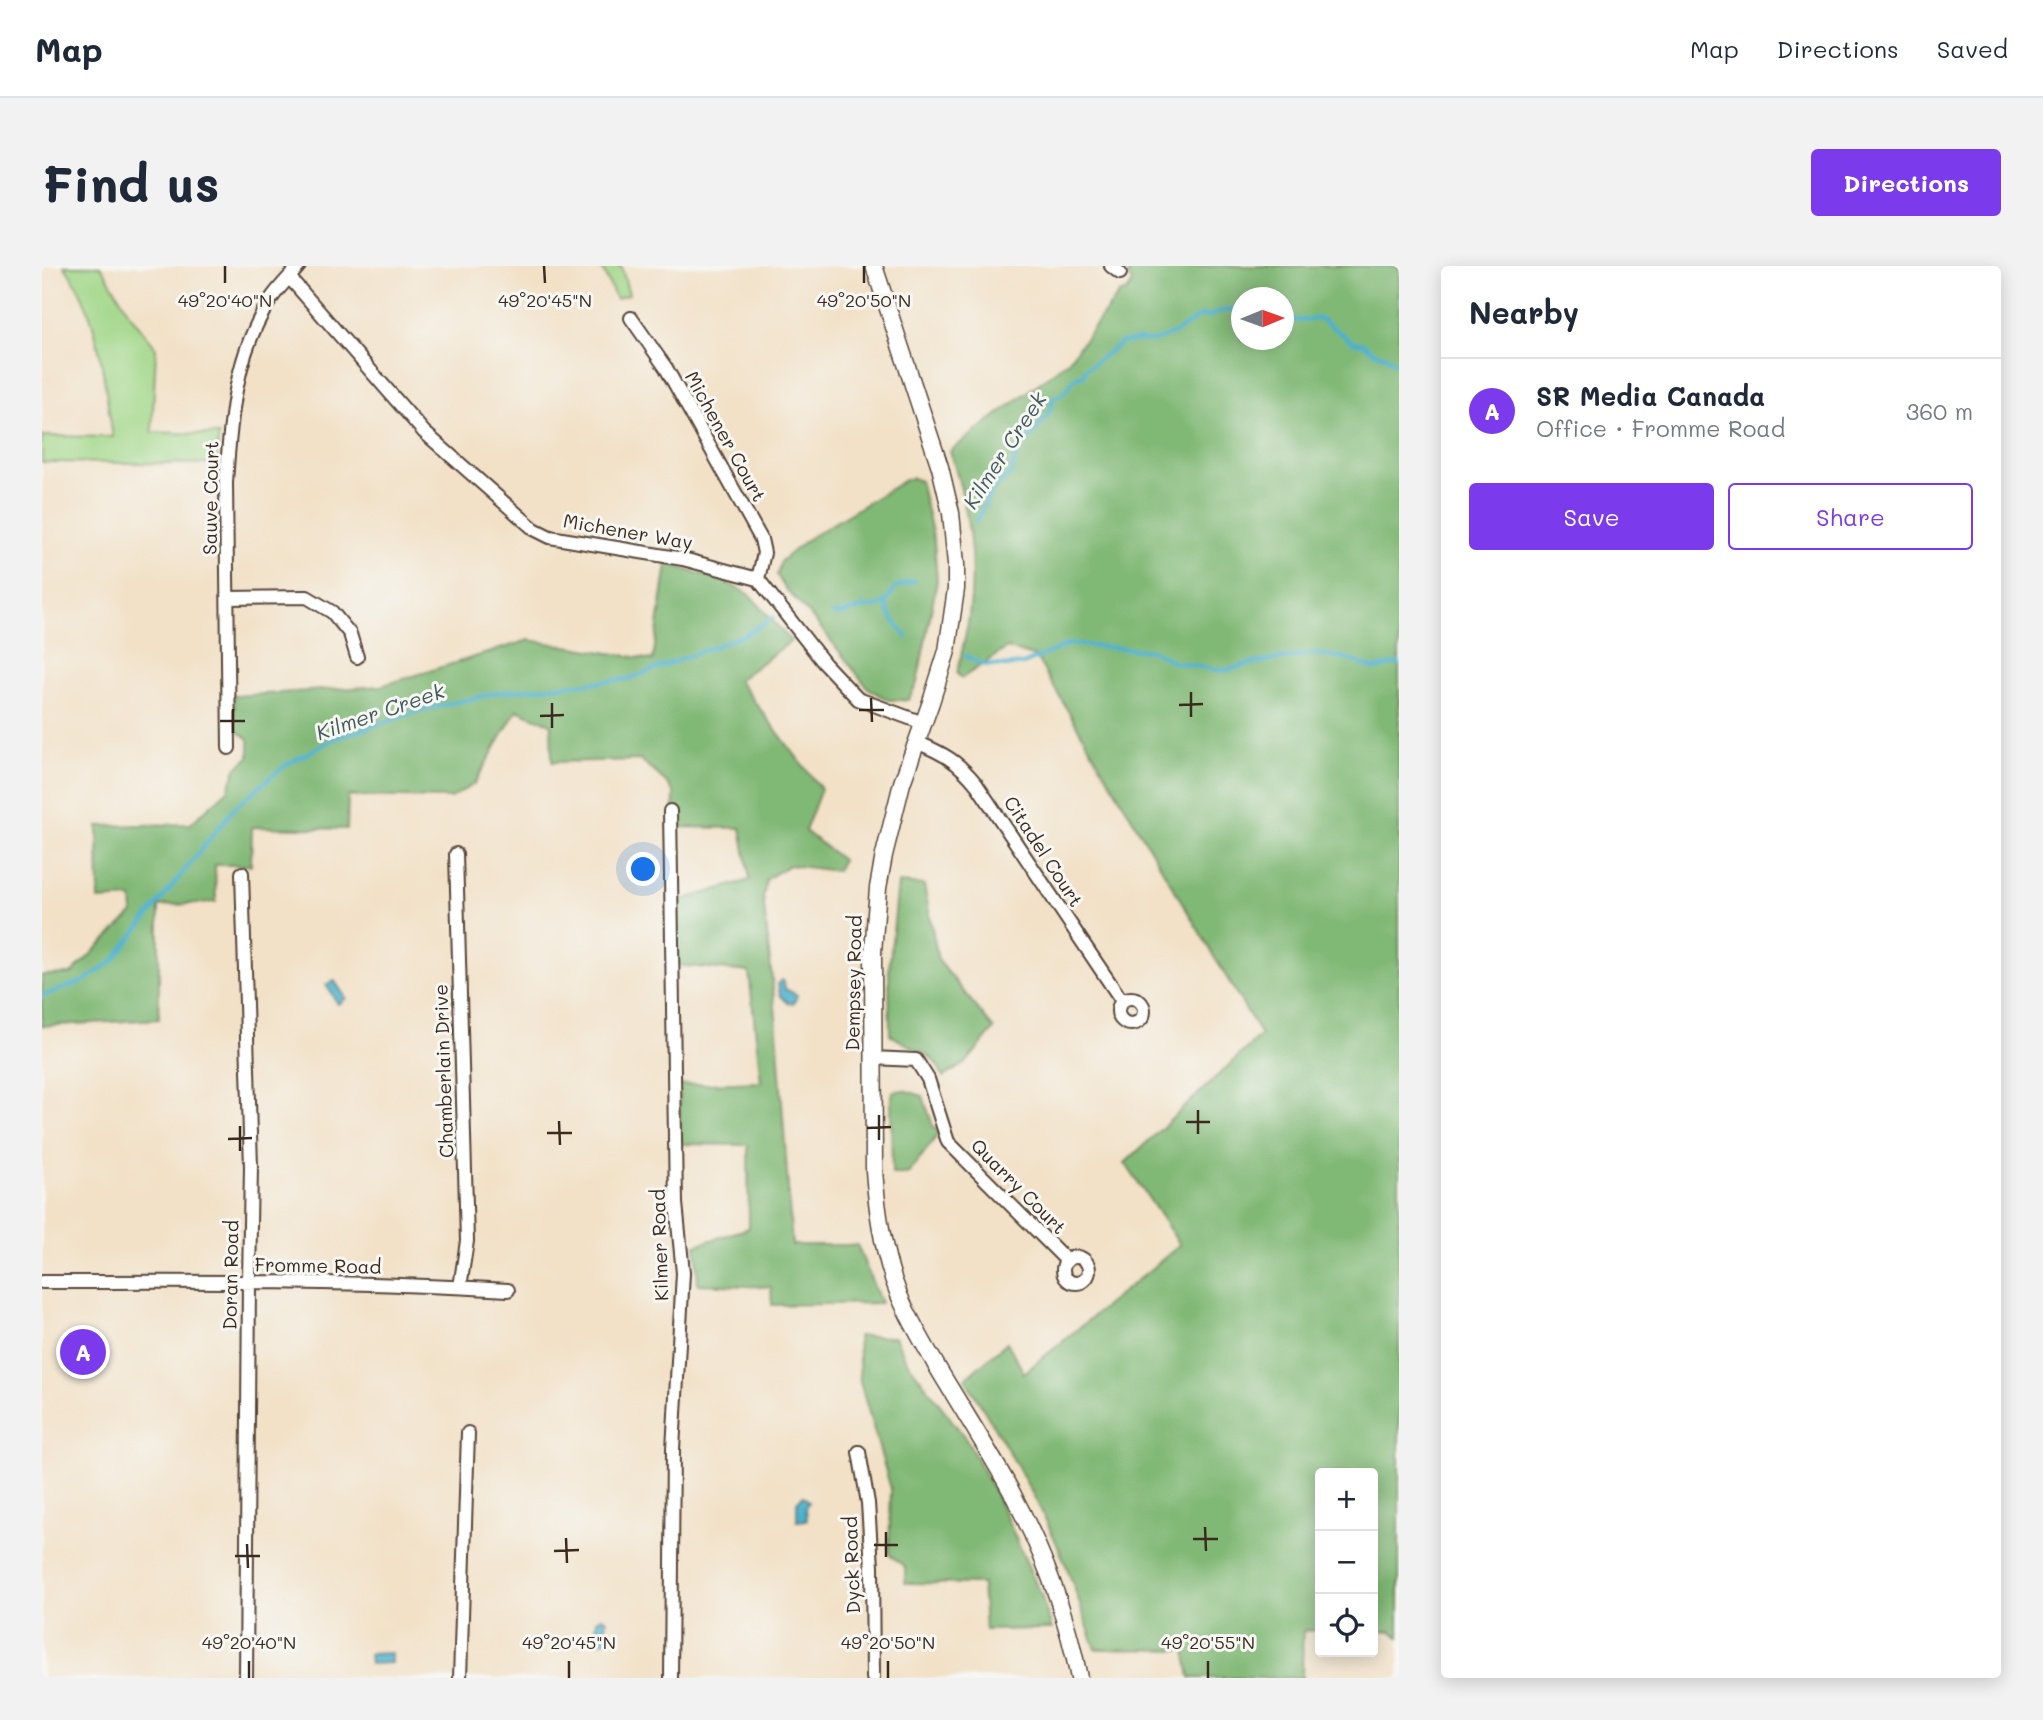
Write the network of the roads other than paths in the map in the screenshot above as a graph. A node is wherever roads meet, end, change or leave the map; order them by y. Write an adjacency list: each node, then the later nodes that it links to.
1 (299, 266): 3 (street, Sauve Court)
2 (874, 266): 8 (street, Dempsey Road)
3 (289, 278): 5 (street, Michener Way); 6 (street, Sauve Court)
4 (631, 318): 5 (street, Michener Court)
5 (758, 579): 8 (street)
6 (228, 598): 7 (street); 10 (street, Sauve Court)
7 (357, 657)
8 (923, 723): 9 (street, Dempsey Road)
9 (916, 742): 14 (street, Citadel Court); 15 (street, Dempsey Road)
10 (229, 748)
11 (670, 811): 25 (street, Kilmer Road)
12 (456, 854): 19 (street, Chamberlain Drive)
13 (242, 873): 18 (street, Doran Road)
14 (1122, 1002)
15 (873, 1058): 16 (street, Quarry Court); 27 (street, Dempsey Road)
16 (1067, 1261)
17 (42, 1282): 18 (street, Fromme Road)
18 (249, 1282): 19 (street, Fromme Road); 23 (street, Doran Road)
19 (460, 1287): 20 (street, Fromme Road)
20 (509, 1290)
21 (468, 1433): 24 (street)
22 (859, 1452): 26 (street, Dyck Road)
23 (246, 1678)
24 (460, 1678)
25 (671, 1678)
26 (873, 1678)
27 (1079, 1678)

